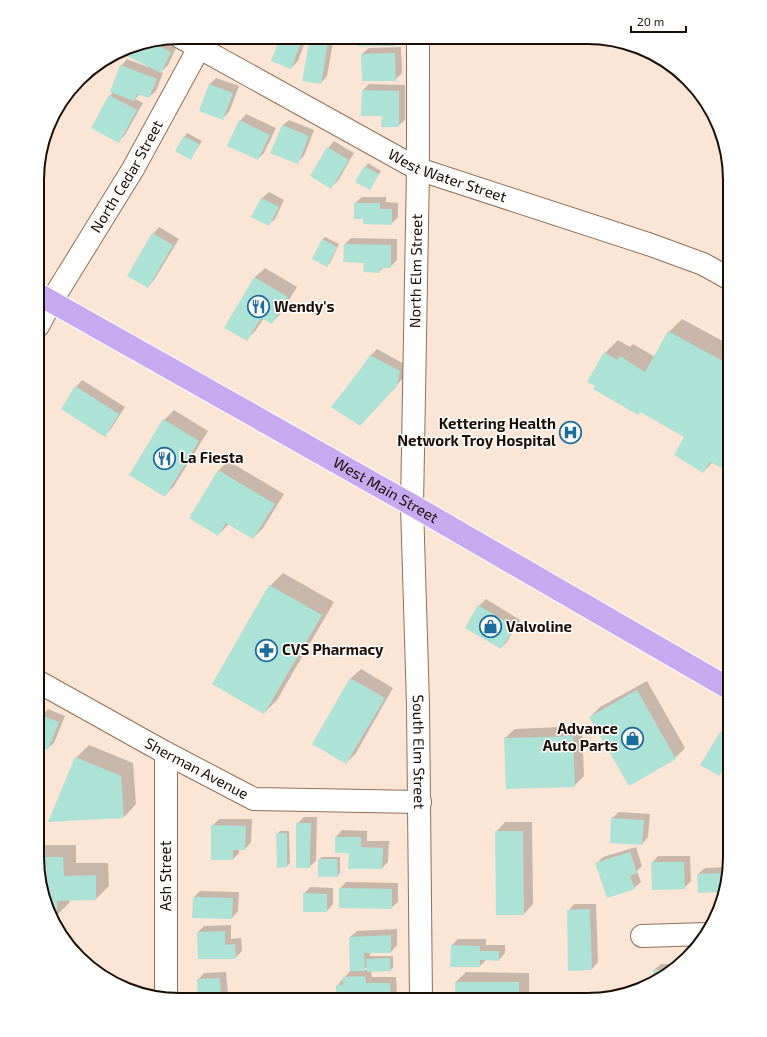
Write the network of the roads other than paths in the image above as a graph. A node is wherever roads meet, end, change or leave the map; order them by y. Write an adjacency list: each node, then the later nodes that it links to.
1 (192, 44): 3 (street, West Water Street)
2 (418, 44): 4 (street, North Elm Street)
3 (199, 48): 4 (street, West Water Street); 6 (street, North Cedar Street)
4 (418, 169): 5 (street, West Water Street); 7 (street, North Elm Street)
5 (723, 276)
6 (44, 298): 7 (main road, West Main Street)
7 (412, 505): 9 (main road, West Main Street); 11 (street, South Elm Street)
8 (44, 685): 10 (street, Sherman Avenue)
9 (723, 686)
10 (166, 754): 11 (street, Sherman Avenue); 14 (street, Ash Street)
11 (420, 802): 15 (street, South Elm Street)
12 (699, 934): 13 (street)
13 (642, 936)
14 (166, 992)
15 (421, 993)

